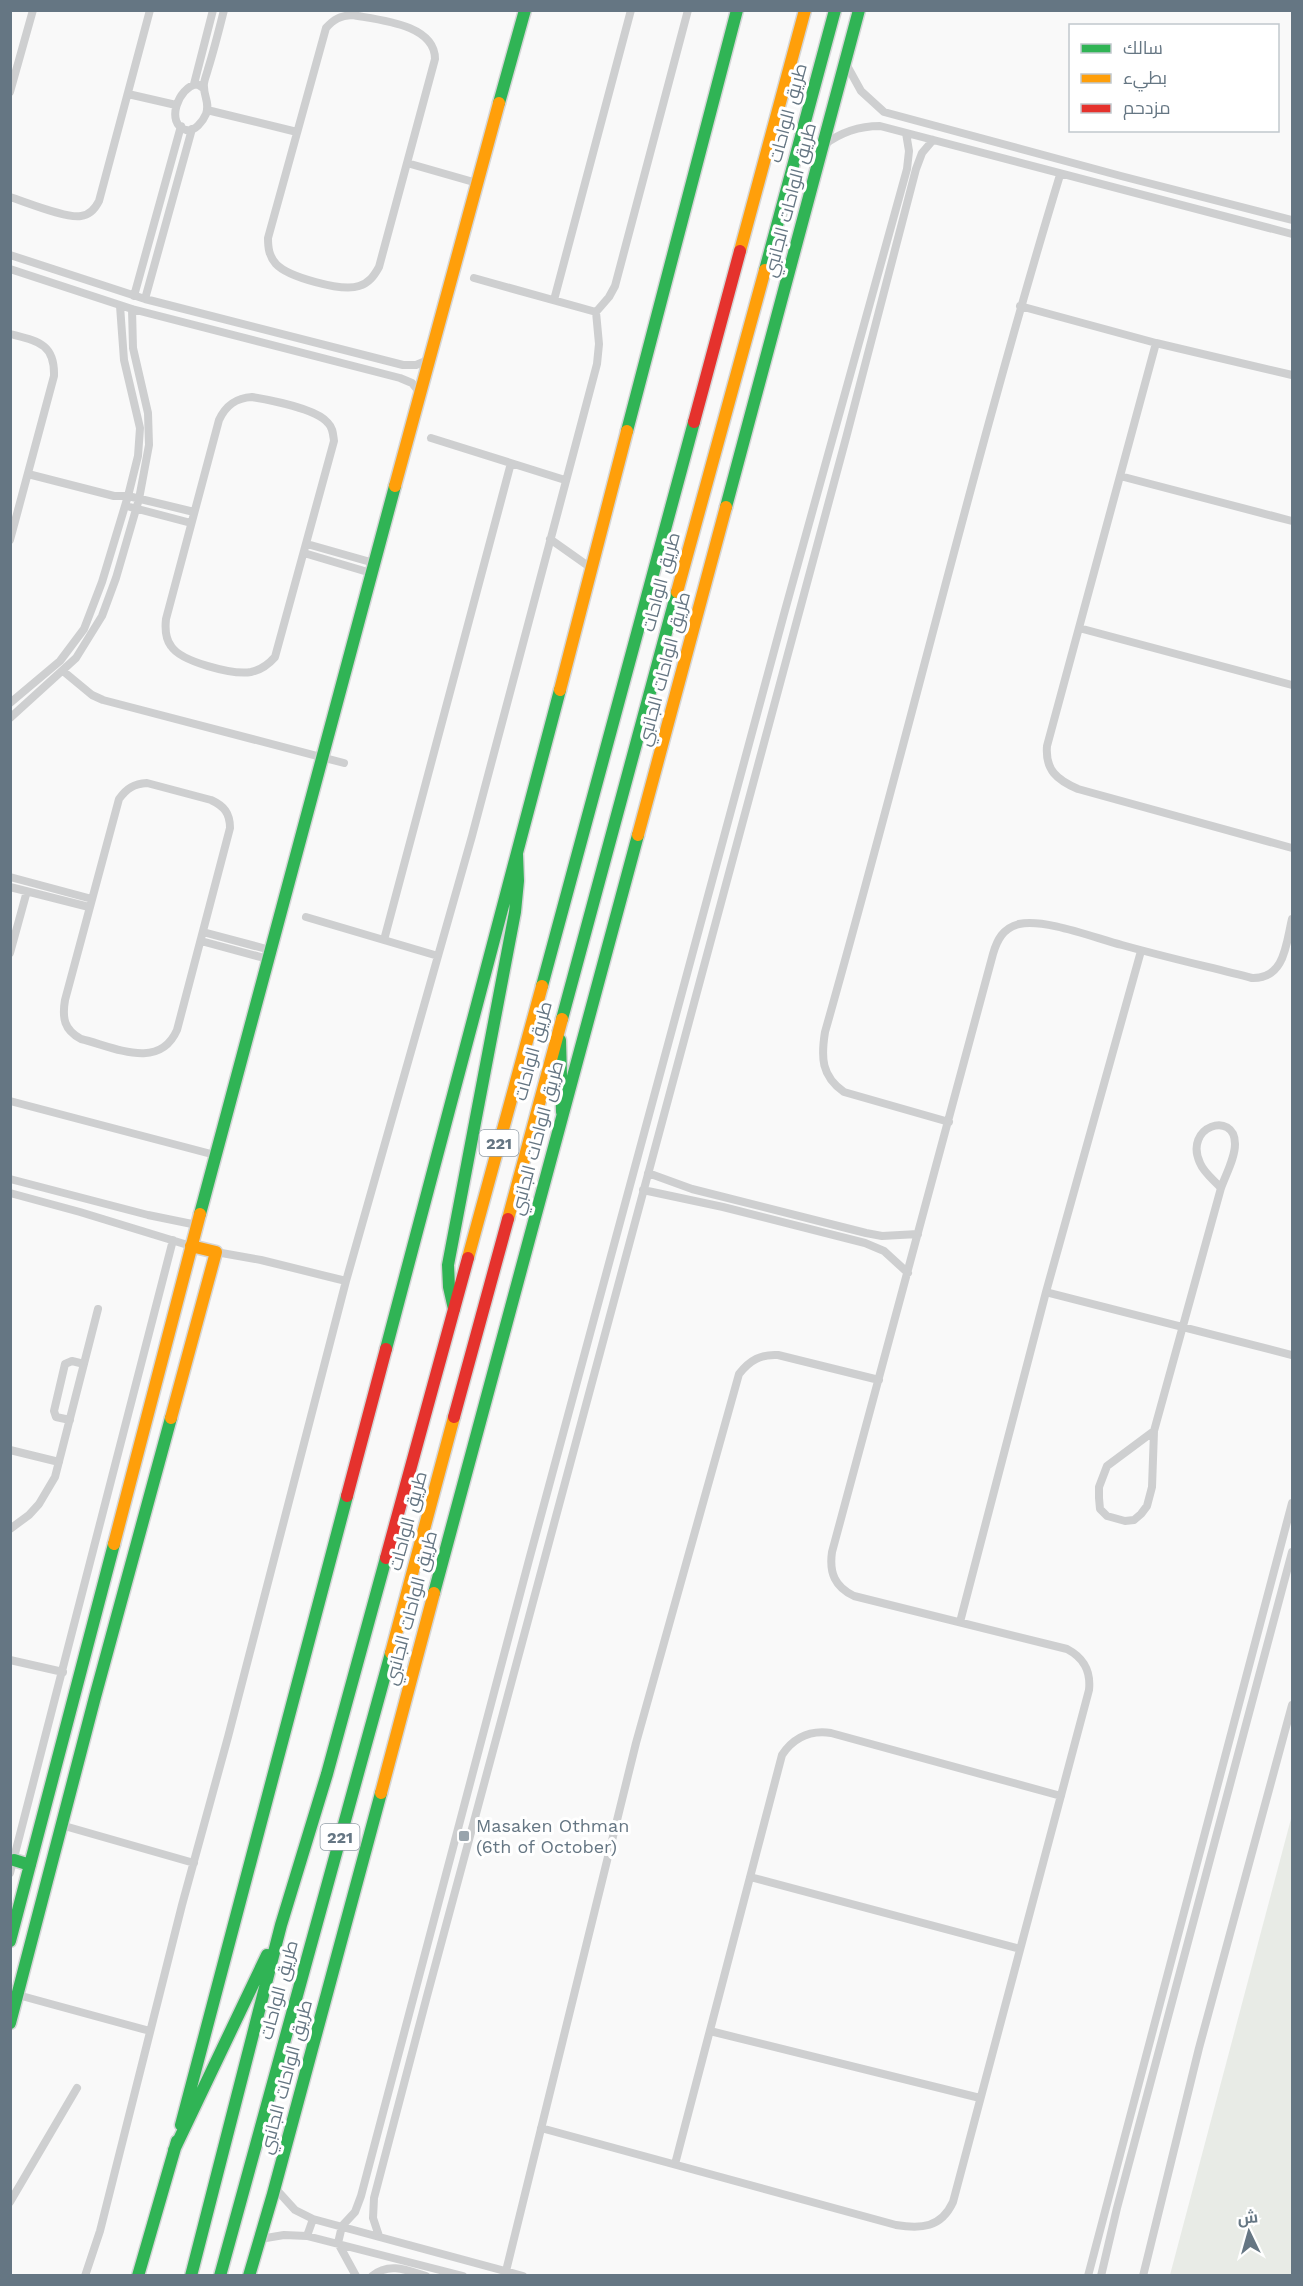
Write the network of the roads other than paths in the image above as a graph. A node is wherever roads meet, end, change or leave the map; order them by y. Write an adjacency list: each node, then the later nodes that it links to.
1 (33, 10): 12 (street)
2 (150, 10): 17 (street)
3 (213, 10): 14 (street)
4 (224, 10): 15 (street)
5 (525, 10): 33 (main road)
6 (631, 10): 45 (street)
7 (688, 10): 50 (street)
8 (736, 10): 77 (main road)
9 (805, 10): 121 (main road, طريق الواحات / 221)
10 (835, 10): 102 (main road, طريق الواحات / 221)
11 (859, 10): 13 (main road, طريق الواحات الجانبي)
12 (14, 62): 16 (street)
13 (845, 62): 20 (street); 28 (main road, طريق الواحات الجانبي)
14 (194, 84): 15 (street); 18 (street)
15 (203, 88): 19 (street)
16 (10, 92)
17 (128, 94): 18 (street); 35 (street)
18 (176, 105): 21 (street)
19 (207, 110): 23 (street); 24 (street)
20 (884, 112): 22 (street); 27 (street)
21 (181, 126): 23 (street); 43 (street)
22 (880, 126): 25 (street); 28 (street)
23 (192, 129): 44 (street)
24 (297, 132): 30 (street); 30 (street)
25 (906, 133): 26 (street); 51 (street)
26 (933, 140): 29 (street); 52 (street)
27 (986, 140): 29 (street); 32 (street)
28 (824, 145): 104 (main road, طريق الواحات الجانبي)
29 (982, 153): 31 (street)
30 (407, 163): 33 (street)
31 (1060, 175): 34 (street); 47 (street)
32 (1121, 176): 34 (street); 36 (street)
33 (477, 183): 56 (main road)
34 (1119, 190): 37 (street)
35 (10, 197)
36 (1293, 220)
37 (1293, 234)
38 (10, 255): 41 (street)
39 (10, 269): 42 (street)
40 (474, 279): 45 (street)
41 (93, 283): 42 (street); 43 (street)
42 (89, 294): 46 (street)
43 (134, 296): 44 (street)
44 (145, 299): 49 (street)
45 (554, 300): 50 (street)
46 (120, 306): 48 (street); 65 (street)
47 (1020, 306): 55 (street); 105 (street)
48 (132, 309): 53 (street); 66 (street)
49 (184, 309): 53 (street); 56 (street)
50 (596, 312): 63 (street)
51 (866, 312): 52 (street); 78 (street)
52 (878, 315): 79 (street)
53 (180, 321): 58 (street)
54 (10, 334): 61 (street)
55 (1156, 343): 57 (street); 62 (street)
56 (428, 360): 58 (main road)
57 (1293, 375)
58 (420, 393): 76 (main road)
59 (431, 438): 60 (street)
60 (511, 463): 63 (street); 97 (street)
61 (28, 474): 64 (street); 73 (street)
62 (1120, 476): 70 (street); 80 (street)
63 (565, 480): 72 (street)
64 (114, 496): 65 (street); 67 (street)
65 (128, 496): 66 (street); 67 (street)
66 (139, 499): 68 (street); 69 (street)
67 (125, 506): 68 (street); 83 (street)
68 (136, 509): 71 (street); 81 (street)
69 (194, 512): 71 (street); 74 (street)
70 (1293, 521)
71 (191, 524): 75 (street)
72 (550, 539): 77 (street); 101 (street)
73 (10, 540)
74 (307, 544): 75 (street); 76 (street)
75 (304, 554): 76 (street)
76 (373, 568): 86 (main road)
77 (591, 568): 89 (main road)
78 (784, 614): 79 (street); 125 (street)
79 (798, 618): 107 (street)
80 (1079, 628): 82 (street); 88 (street)
81 (63, 671): 84 (street); 86 (street)
82 (1293, 685)
83 (12, 698): 84 (street)
84 (21, 707): 85 (street)
85 (11, 716)
86 (322, 756): 87 (street); 100 (main road)
87 (344, 763)
88 (1293, 848)
89 (517, 854): 121 (main road); 164 (main road)
90 (10, 877): 93 (street)
91 (10, 887): 92 (street)
92 (27, 891): 93 (street); 99 (street)
93 (91, 903): 96 (street); 96 (street)
94 (306, 917): 97 (street)
95 (1293, 919): 98 (street)
96 (202, 937): 100 (street)
97 (384, 940): 101 (street)
98 (1142, 951): 105 (street); 119 (street)
99 (10, 953)
100 (269, 954): 106 (main road)
101 (438, 956): 118 (street)
102 (559, 1024): 104 (main road); 142 (main road, طريق الواحات / 221)
103 (10, 1101): 106 (street)
104 (562, 1112): 166 (main road, طريق الواحات الجانبي)
105 (949, 1122): 113 (street)
106 (215, 1155): 112 (main road)
107 (648, 1173): 110 (street); 113 (street)
108 (10, 1179): 112 (street)
109 (1221, 1188): 109 (street); 122 (street)
110 (643, 1190): 117 (street); 126 (street)
111 (10, 1193): 114 (street)
112 (197, 1225): 115 (main road)
113 (918, 1234): 117 (street)
114 (173, 1240): 115 (street); 143 (street)
115 (191, 1246): 116 (main road); 149 (main road)
116 (216, 1252): 118 (street); 146 (main road)
117 (908, 1274): 127 (street)
118 (346, 1281): 148 (street)
119 (1046, 1292): 122 (street); 139 (street)
120 (98, 1309): 124 (street)
121 (454, 1310): 140 (main road, طريق الواحات / 221)
122 (1182, 1327): 123 (street); 129 (street)
123 (1293, 1355)
124 (84, 1364): 128 (street); 128 (street)
125 (583, 1366): 126 (street); 135 (street)
126 (596, 1369): 136 (street)
127 (879, 1380): 139 (street); 163 (street)
128 (70, 1420): 131 (street)
129 (1154, 1431): 129 (street)
130 (10, 1450): 131 (street)
131 (59, 1462): 133 (street)
132 (1293, 1503): 137 (street)
133 (10, 1529)
134 (1293, 1552): 138 (street)
135 (529, 1560): 136 (street); 156 (street)
136 (543, 1565): 157 (street)
137 (1275, 1568): 138 (street); 168 (street)
138 (1287, 1571): 169 (street)
139 (960, 1622): 145 (street)
140 (360, 1655): 142 (main road); 152 (main road, طريق الواحات / 221)
141 (10, 1659): 143 (street)
142 (388, 1662): 180 (main road, طريق الواحات / 221)
143 (63, 1672): 147 (street)
144 (1293, 1705): 189 (street)
145 (1061, 1796): 151 (street); 154 (street)
146 (61, 1825): 148 (street); 155 (main road)
147 (14, 1860): 149 (main road); 150 (street)
148 (194, 1863): 159 (street)
149 (30, 1865): 153 (main road)
150 (10, 1873)
151 (750, 1877): 154 (street); 160 (street)
152 (281, 1925): 164 (main road); 179 (main road, طريق الواحات / 221)
153 (10, 1941)
154 (1020, 1949): 162 (street)
155 (18, 1995): 158 (main road); 159 (street)
156 (409, 2016): 157 (street); 171 (street)
157 (421, 2019): 173 (street)
158 (10, 2023)
159 (150, 2031): 177 (street)
160 (710, 2031): 162 (street); 165 (street)
161 (77, 2088): 167 (street)
162 (980, 2098): 165 (street)
163 (541, 2128): 165 (street); 176 (street)
164 (174, 2150): 178 (main road)
165 (675, 2164)
166 (275, 2188): 170 (street); 174 (main road, طريق الواحات الجانبي)
167 (10, 2202)
168 (1106, 2205): 169 (street); 187 (street)
169 (1117, 2208): 188 (street)
170 (313, 2218): 171 (street); 172 (street)
171 (342, 2226): 173 (street); 175 (street)
172 (308, 2236): 174 (street); 175 (street)
173 (379, 2236): 176 (street)
174 (260, 2239): 181 (main road, طريق الواحات الجانبي)
175 (338, 2243): 182 (street); 185 (street)
176 (506, 2271): 186 (street)
177 (85, 2276)
178 (138, 2276)
179 (191, 2276)
180 (220, 2276)
181 (249, 2276)
182 (356, 2276)
183 (372, 2276): 184 (street)
184 (426, 2276)
185 (463, 2276)
186 (523, 2276)
187 (1088, 2276)
188 (1101, 2276)
189 (1143, 2276)

